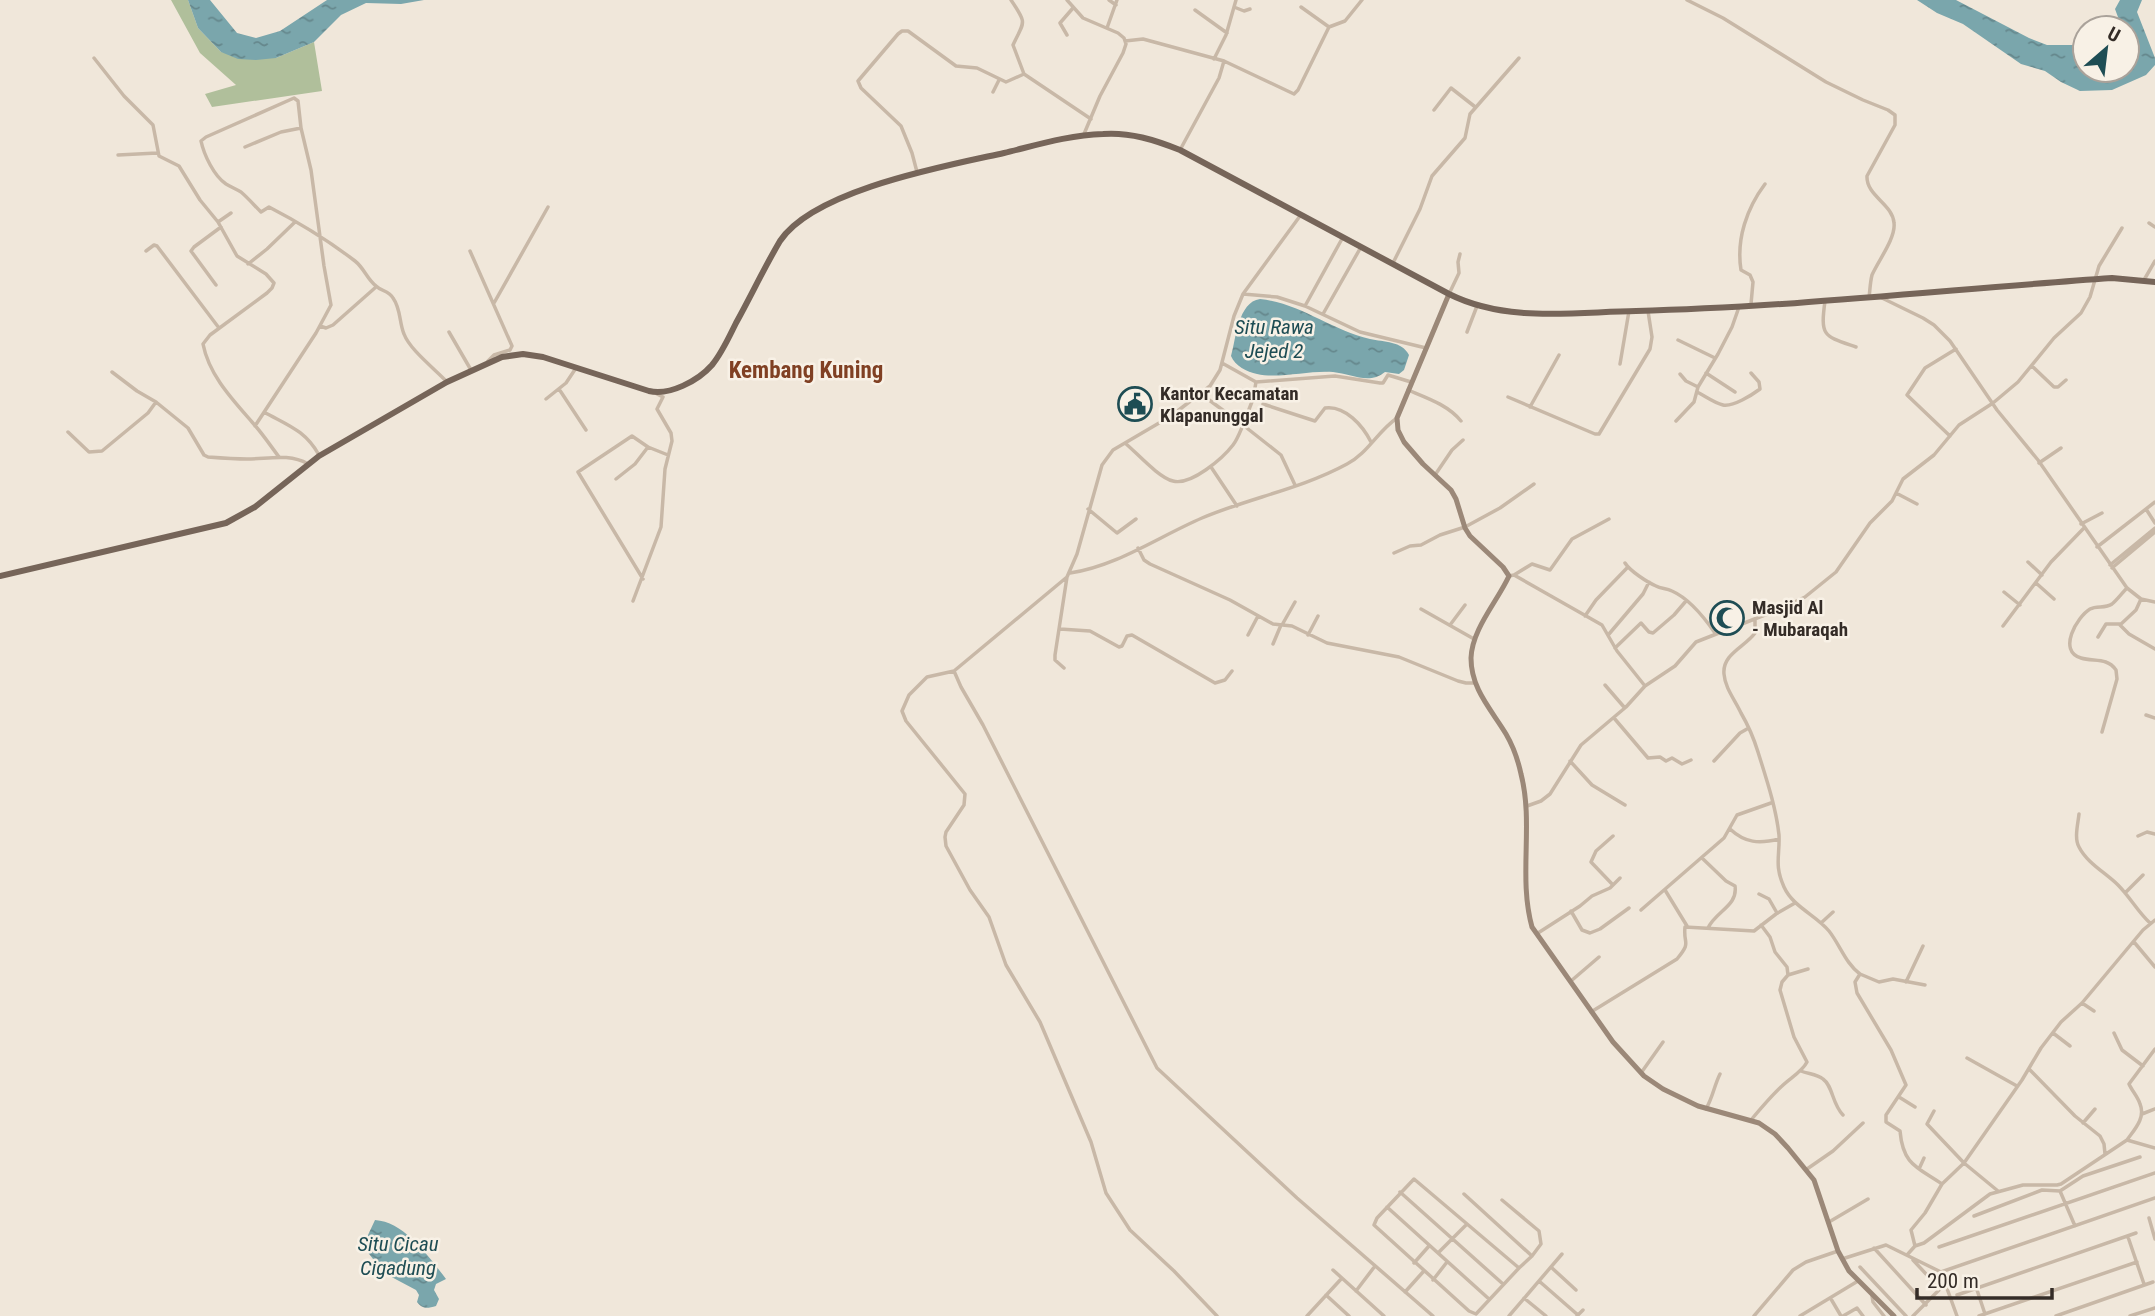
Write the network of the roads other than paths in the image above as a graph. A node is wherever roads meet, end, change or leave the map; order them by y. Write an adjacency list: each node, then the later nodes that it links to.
1 (1011, 0): 22 (street)
2 (1067, 0): 10 (street)
3 (1109, 0): 7 (street)
4 (1236, 0): 8 (street)
5 (1362, 0): 13 (street)
6 (1687, 0): 61 (street)
7 (1116, 3): 14 (street)
8 (1234, 7): 11 (street); 15 (street)
9 (1301, 7): 13 (street)
10 (1073, 8): 14 (street); 16 (street)
11 (1250, 9)
12 (1195, 10): 15 (street)
13 (1329, 27): 21 (street)
14 (1107, 29): 17 (street)
15 (1227, 33): 20 (street)
16 (1068, 35)
17 (1125, 41): 20 (street); 27 (street)
18 (94, 58): 32 (street)
19 (1519, 58): 25 (street)
20 (1214, 59): 21 (street)
21 (1224, 61): 31 (street)
22 (1024, 74): 23 (street); 27 (street)
23 (999, 80): 24 (street); 34 (street)
24 (993, 92)
25 (1475, 107): 26 (street); 51 (street)
26 (1434, 110)
27 (1091, 119): 29 (street)
28 (301, 128): 30 (street); 39 (street); 45 (street)
29 (1083, 135): 31 (main road); 34 (main road)
30 (245, 147)
31 (1180, 150): 38 (main road)
32 (158, 153): 33 (street); 41 (street)
33 (118, 155)
34 (917, 172): 99 (main road)
35 (1765, 184): 66 (street)
36 (548, 208): 63 (street)
37 (230, 213): 41 (street)
38 (1301, 214): 44 (main road); 58 (street)
39 (295, 222): 45 (street); 52 (street)
40 (2149, 223): 42 (street)
41 (220, 224): 52 (street); 56 (street)
42 (2155, 227)
43 (2123, 228): 53 (street)
44 (1342, 237): 46 (main road); 64 (street)
45 (320, 238): 57 (street); 71 (street)
46 (1361, 247): 51 (main road); 70 (street)
47 (146, 251): 72 (street)
48 (470, 251): 63 (street)
49 (1460, 254): 59 (street)
50 (2155, 261): 54 (street)
51 (1393, 263): 59 (main road)
52 (248, 264): 72 (street)
53 (2095, 279): 54 (main road); 60 (main road); 84 (street)
54 (2144, 280): 55 (main road)
55 (2155, 282)
56 (216, 285)
57 (376, 287): 71 (street); 92 (street)
58 (1243, 294): 64 (street); 81 (street)
59 (1449, 294): 65 (main road); 77 (street)
60 (1880, 297): 61 (main road); 78 (street)
61 (1869, 298): 62 (main road)
62 (1825, 301): 66 (main road); 76 (street)
63 (494, 304): 82 (street)
64 (1305, 306): 70 (street)
65 (1477, 306): 69 (main road); 74 (street)
66 (1751, 306): 67 (main road)
67 (1738, 307): 68 (main road); 80 (street)
68 (1648, 310): 69 (main road); 106 (street)
69 (1629, 311): 83 (street)
70 (1323, 314): 77 (street)
71 (320, 326): 107 (street)
72 (219, 328): 112 (street)
73 (449, 332): 86 (street)
74 (1467, 332)
75 (1678, 341): 80 (street)
76 (1856, 347)
77 (1426, 348): 94 (street)
78 (1956, 349): 104 (street); 115 (street)
79 (1559, 355): 106 (street)
80 (1715, 358): 88 (street)
81 (1222, 363): 93 (street); 100 (street)
82 (486, 364): 85 (main road); 86 (main road)
83 (1620, 364)
84 (2032, 366): 91 (street); 104 (street)
85 (576, 368): 95 (street); 99 (main road)
86 (471, 370): 92 (main road)
87 (112, 372): 103 (street)
88 (1706, 373): 96 (street); 98 (street)
89 (1751, 373): 96 (street)
90 (1680, 374): 96 (street)
91 (2066, 380)
92 (447, 382): 122 (main road)
93 (1256, 382): 94 (street); 111 (street)
94 (1411, 382): 97 (street)
95 (559, 389): 102 (street); 113 (street)
96 (1697, 389): 110 (street)
97 (1408, 390): 108 (street); 109 (street)
98 (1735, 392)
99 (656, 393): 121 (street)
100 (1201, 394): 111 (street); 118 (street)
101 (1508, 397): 106 (street)
102 (546, 399)
103 (156, 402): 114 (street); 123 (street)
104 (1993, 403): 115 (street); 124 (street)
105 (1263, 404): 117 (street)
106 (1530, 407)
107 (264, 412): 112 (street); 122 (street)
108 (1398, 418): 117 (street); 127 (street)
109 (1461, 421)
110 (1676, 422)
111 (1242, 425): 126 (street); 130 (street)
112 (255, 426): 123 (street)
113 (586, 430)
114 (68, 432)
115 (1950, 436): 131 (street)
116 (1463, 440): 127 (street)
117 (1371, 442): 130 (street)
118 (1125, 443): 126 (street); 135 (street)
119 (648, 447): 121 (street); 128 (street); 153 (street)
120 (2061, 448): 124 (street)
121 (668, 455): 153 (street)
122 (319, 456): 125 (main road)
123 (279, 457): 125 (street)
124 (2039, 463): 141 (street)
125 (308, 464): 152 (main road)
126 (1211, 467): 134 (street)
127 (1435, 475): 142 (street)
128 (615, 479)
129 (1534, 484): 142 (street)
130 (1295, 486): 134 (street)
131 (1896, 493): 133 (street); 170 (street)
132 (2155, 502): 136 (street)
133 (1917, 504)
134 (1237, 506): 145 (street)
135 (1088, 509): 138 (street); 149 (street)
136 (2146, 509): 140 (street); 144 (street)
137 (2102, 513): 141 (street)
138 (1136, 519)
139 (1609, 519): 150 (street)
140 (2155, 523)
141 (2082, 526): 144 (street); 151 (street)
142 (1465, 527): 146 (street); 150 (street)
143 (2155, 530): 148 (street)
144 (2097, 547): 148 (street)
145 (1138, 548): 149 (street); 167 (street)
146 (1394, 553)
147 (2028, 562): 151 (street)
148 (2111, 566): 156 (street)
149 (1069, 575): 175 (street); 186 (street)
150 (1511, 575): 169 (street); 181 (street)
151 (2042, 575): 155 (street)
152 (0, 576)
153 (643, 579): 160 (street)
154 (1649, 582): 162 (street); 169 (street); 177 (street)
155 (2036, 583): 158 (street); 165 (street)
156 (2127, 588): 159 (street); 196 (street)
157 (2004, 592): 165 (street)
158 (2054, 599)
159 (2141, 599): 163 (street); 171 (street)
160 (633, 601)
161 (1295, 601): 172 (street)
162 (1686, 601): 176 (street); 183 (street)
163 (2155, 602)
164 (1465, 605): 173 (street)
165 (2020, 605): 174 (street)
166 (1421, 609): 173 (street)
167 (1258, 616): 172 (street); 178 (street)
168 (1318, 616): 179 (street)
169 (1586, 616): 177 (street)
170 (1755, 618): 176 (street); 195 (street)
171 (2120, 624): 180 (street); 184 (street)
172 (1282, 625): 179 (street); 182 (street)
173 (1450, 625): 181 (street)
174 (2003, 626)
175 (1060, 629): 185 (street); 187 (street)
176 (1715, 633): 190 (street)
177 (1609, 634): 183 (street)
178 (1248, 635)
179 (1308, 635): 188 (street)
180 (2098, 637)
181 (1475, 639): 188 (street)
182 (1273, 644)
183 (1615, 648): 190 (street)
184 (2155, 649)
185 (1064, 668)
186 (954, 671): 306 (street); 337 (street)
187 (1232, 671)
188 (1474, 682): 202 (street)
189 (1605, 685): 191 (street)
190 (1645, 685): 191 (street)
191 (1625, 708): 193 (street)
192 (2146, 715): 194 (street)
193 (1614, 718): 197 (street); 198 (street)
194 (2155, 718)
195 (1748, 729): 199 (street); 200 (street)
196 (2102, 732)
197 (1691, 760)
198 (1570, 761): 201 (street); 202 (street)
199 (1714, 761)
200 (1772, 803): 204 (street); 208 (street)
201 (1625, 805)
202 (1527, 806): 227 (street)
203 (2079, 814): 214 (street)
204 (1730, 829): 208 (street); 209 (street)
205 (2155, 834): 207 (street)
206 (1614, 836): 212 (street)
207 (2138, 836)
208 (1779, 839): 216 (street)
209 (1702, 858): 213 (street); 226 (street)
210 (2143, 875): 214 (street)
211 (1620, 878): 212 (street)
212 (1613, 885): 219 (street)
213 (1665, 890): 218 (street); 225 (street)
214 (2125, 893): 222 (street)
215 (1759, 894): 221 (street)
216 (1796, 903): 221 (street); 223 (street)
217 (1629, 908): 219 (street)
218 (1641, 910)
219 (1571, 911): 227 (street)
220 (1833, 912): 223 (street)
221 (1777, 913): 224 (street)
222 (2153, 921): 228 (street)
223 (1821, 923): 234 (street)
224 (1761, 925): 226 (street); 233 (street)
225 (1687, 926): 226 (street); 240 (street)
226 (1708, 928)
227 (1536, 934): 235 (street)
228 (2134, 942): 231 (street); 238 (street)
229 (1923, 946): 236 (street)
230 (1599, 957): 235 (street)
231 (2155, 967)
232 (1808, 969): 233 (street)
233 (1788, 975): 249 (street)
234 (1860, 975): 236 (street); 253 (street)
235 (1570, 982): 240 (street)
236 (1906, 982): 237 (street)
237 (1925, 985)
238 (2082, 1003): 239 (street); 242 (street)
239 (2094, 1011)
240 (1591, 1012): 250 (street)
241 (2114, 1032): 247 (street)
242 (2053, 1033): 244 (street); 248 (street)
243 (1663, 1042): 250 (street)
244 (2070, 1045)
245 (2155, 1049): 247 (street)
246 (1967, 1058): 252 (street)
247 (2143, 1066): 259 (street)
248 (2029, 1069): 252 (street); 262 (street)
249 (1801, 1071): 260 (street); 261 (street)
250 (1641, 1073): 255 (street)
251 (1720, 1074): 255 (street)
252 (2017, 1087): 269 (street)
253 (1899, 1097): 254 (street); 271 (street)
254 (1915, 1108)
255 (1706, 1109): 261 (street)
256 (2095, 1109): 262 (street)
257 (2155, 1109): 259 (street)
258 (1934, 1111): 269 (street)
259 (2142, 1114): 264 (street)
260 (1843, 1115)
261 (1751, 1120): 270 (street)
262 (2083, 1122): 266 (street)
263 (1863, 1123): 270 (street)
264 (2127, 1140): 265 (street); 266 (street)
265 (2155, 1148)
266 (2105, 1154): 274 (street)
267 (2140, 1157): 275 (street)
268 (1924, 1158): 271 (street)
269 (1964, 1163): 273 (street); 274 (street)
270 (1807, 1169): 285 (street)
271 (1919, 1169): 273 (street)
272 (2155, 1173): 281 (street)
273 (1942, 1184): 294 (street)
274 (1998, 1191): 294 (street)
275 (2060, 1191): 281 (street); 283 (street)
276 (1401, 1192): 282 (street); 286 (street); 292 (street)
277 (1464, 1195): 300 (street)
278 (2155, 1198): 287 (street)
279 (1868, 1199): 285 (street)
280 (1502, 1200): 300 (street)
281 (2066, 1203): 287 (street); 295 (street)
282 (1387, 1207): 293 (street); 305 (street)
283 (1974, 1216)
284 (2149, 1218): 288 (street)
285 (1829, 1222): 297 (street)
286 (1467, 1224): 292 (street); 309 (street)
287 (2075, 1226): 312 (street)
288 (2153, 1226): 291 (street)
289 (2136, 1233): 290 (street)
290 (2128, 1236): 304 (street); 322 (street)
291 (2155, 1238)
292 (1453, 1239): 298 (street); 319 (street)
293 (1429, 1246): 298 (street); 305 (street)
294 (1915, 1246): 301 (street)
295 (1939, 1247)
296 (1874, 1248): 301 (street); 302 (street); 331 (street)
297 (1838, 1251): 302 (street); 344 (street)
298 (1438, 1253): 303 (street)
299 (1562, 1254): 307 (street)
300 (1532, 1256): 309 (street)
301 (1909, 1256): 312 (street); 331 (street)
302 (1842, 1259): 318 (street)
303 (1447, 1262): 315 (street); 329 (street)
304 (2137, 1262): 320 (street); 336 (street)
305 (1414, 1263): 311 (street)
306 (1375, 1266): 323 (street); 324 (street)
307 (1551, 1267): 316 (street); 321 (street)
308 (1860, 1267): 314 (street)
309 (1519, 1268): 319 (street)
310 (1333, 1270): 313 (street)
311 (1423, 1272): 315 (street); 324 (street)
312 (1941, 1272): 352 (street)
313 (1342, 1278): 323 (street); 326 (street)
314 (1870, 1278): 318 (street); 350 (street)
315 (1433, 1280): 329 (street)
316 (1539, 1281): 328 (street); 343 (street)
317 (2153, 1282): 320 (street)
318 (1860, 1283): 325 (street); 330 (street)
319 (1504, 1284): 329 (street)
320 (2144, 1284): 354 (street)
321 (1576, 1290)
322 (1977, 1290): 327 (street); 336 (street)
323 (1356, 1291): 340 (street)
324 (1405, 1292): 341 (street)
325 (1873, 1294): 348 (street); 349 (street)
326 (1326, 1295): 334 (street); 339 (street)
327 (1957, 1295)
328 (1524, 1298): 335 (street); 342 (street)
329 (1489, 1299)
330 (1831, 1299): 345 (street); 346 (street)
331 (1926, 1305): 351 (street)
332 (2155, 1308): 355 (street)
333 (1583, 1310): 343 (street)
334 (1309, 1314): 338 (street)
335 (1512, 1315)
336 (1985, 1315): 353 (street)
337 (1217, 1316)
338 (1315, 1316)
339 (1349, 1316)
340 (1382, 1316)
341 (1433, 1316)
342 (1546, 1316)
343 (1578, 1316)
344 (1754, 1316)
345 (1800, 1316)
346 (1842, 1316): 347 (street)
347 (1863, 1316)
348 (1884, 1316)
349 (1894, 1316)
350 (1906, 1316)
351 (1913, 1316)
352 (1957, 1316)
353 (1979, 1316)
354 (2056, 1316)
355 (2130, 1316)

